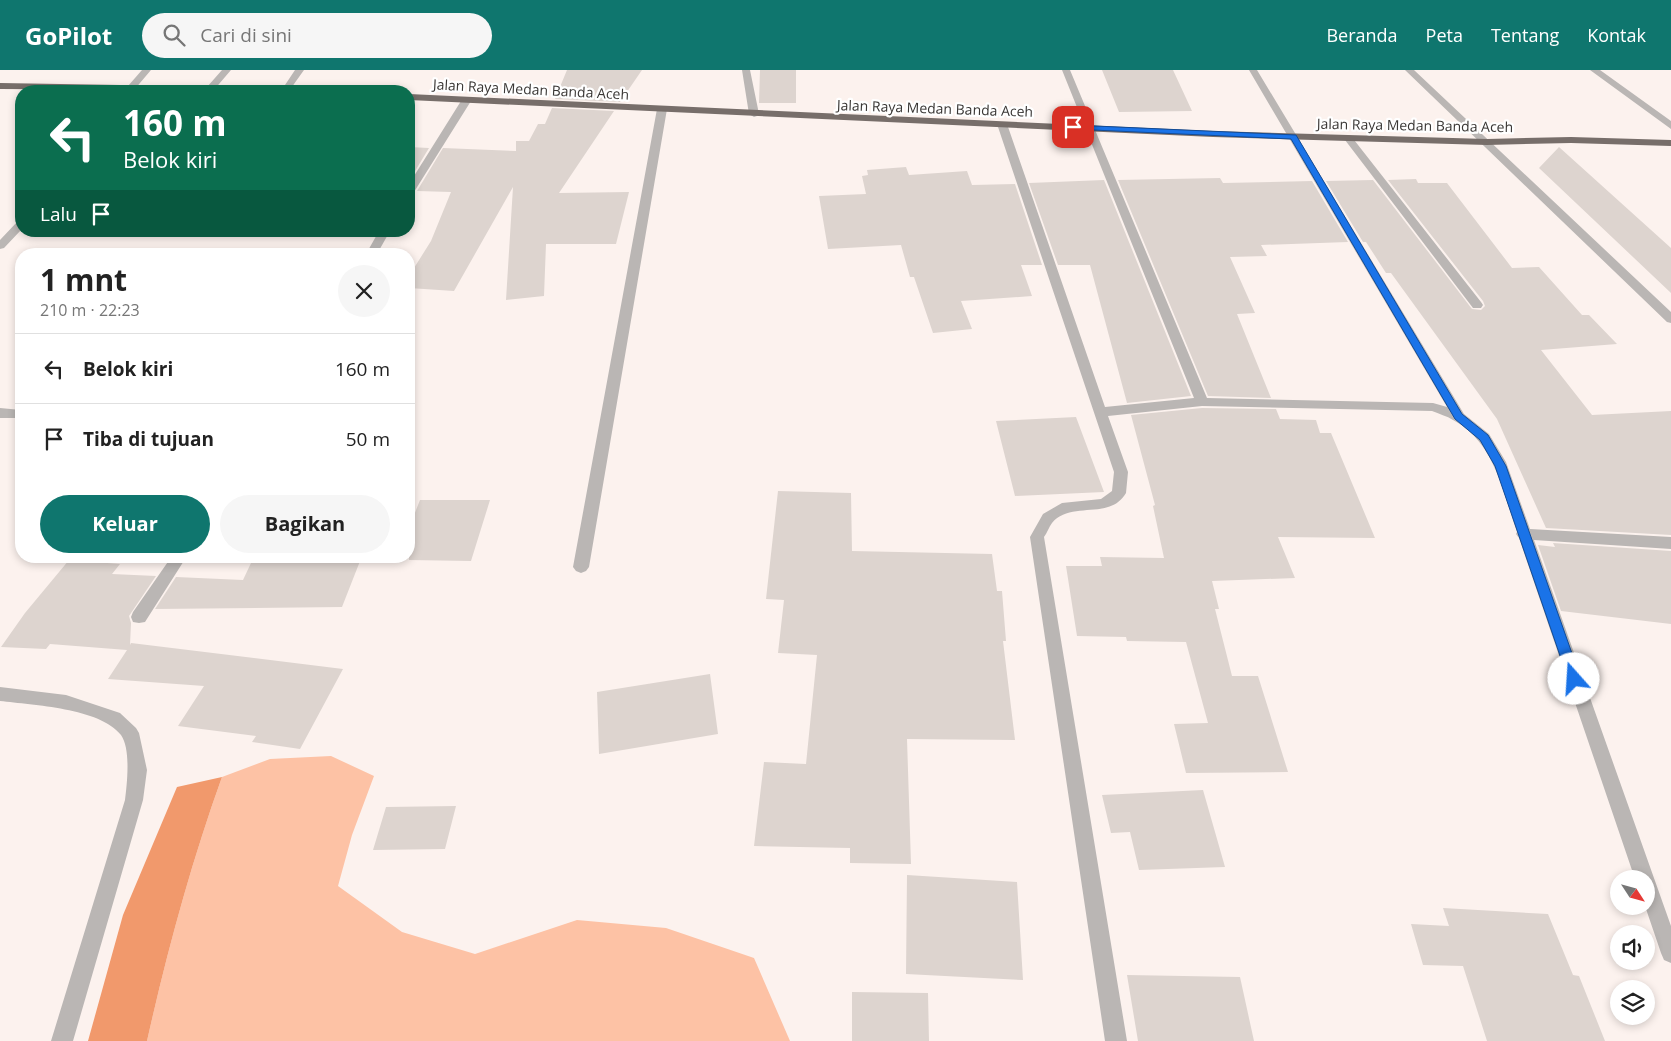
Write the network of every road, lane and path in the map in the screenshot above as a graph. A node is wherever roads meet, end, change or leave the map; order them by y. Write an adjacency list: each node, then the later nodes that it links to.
1 (147, 70): 9 (street)
2 (227, 70): 10 (street)
3 (300, 70): 11 (street)
4 (746, 70): 17 (street)
5 (1066, 70): 20 (street)
6 (1253, 70): 21 (street)
7 (1409, 70): 23 (street)
8 (1594, 70): 19 (street)
9 (134, 85)
10 (214, 85)
11 (288, 85)
12 (0, 86): 13 (highway)
13 (15, 86)
14 (415, 97): 15 (highway, Jalan Raya Medan Banda Aceh)
15 (466, 101): 16 (highway, Jalan Raya Medan Banda Aceh); 25 (street)
16 (662, 109): 17 (highway, Jalan Raya Medan Banda Aceh); 40 (street)
17 (754, 114): 18 (highway, Jalan Raya Medan Banda Aceh)
18 (1002, 124): 20 (highway, Jalan Raya Medan Banda Aceh); 33 (street)
19 (1671, 126)
20 (1091, 128): 21 (highway, Jalan Raya Medan Banda Aceh); 32 (street)
21 (1293, 137): 22 (highway, Jalan Raya Medan Banda Aceh); 36 (street)
22 (1348, 138): 23 (highway, Jalan Raya Medan Banda Aceh); 30 (street)
23 (1487, 142): 24 (highway, Jalan Raya Medan Banda Aceh); 31 (street)
24 (1671, 143)
25 (415, 182)
26 (15, 230): 28 (street)
27 (380, 237): 29 (street)
28 (0, 246)
29 (374, 248)
30 (1477, 305)
31 (1671, 319)
32 (1202, 402): 33 (street); 36 (street)
33 (1100, 412): 47 (street)
34 (0, 413): 35 (street)
35 (15, 414)
36 (1459, 417): 37 (street)
37 (1523, 534): 38 (street); 43 (street)
38 (1671, 543)
39 (175, 563): 41 (street)
40 (581, 567)
41 (139, 616)
42 (0, 694): 46 (street)
43 (1642, 870)
44 (1655, 908): 45 (street)
45 (1671, 953)
46 (62, 1041)
47 (1116, 1041)

